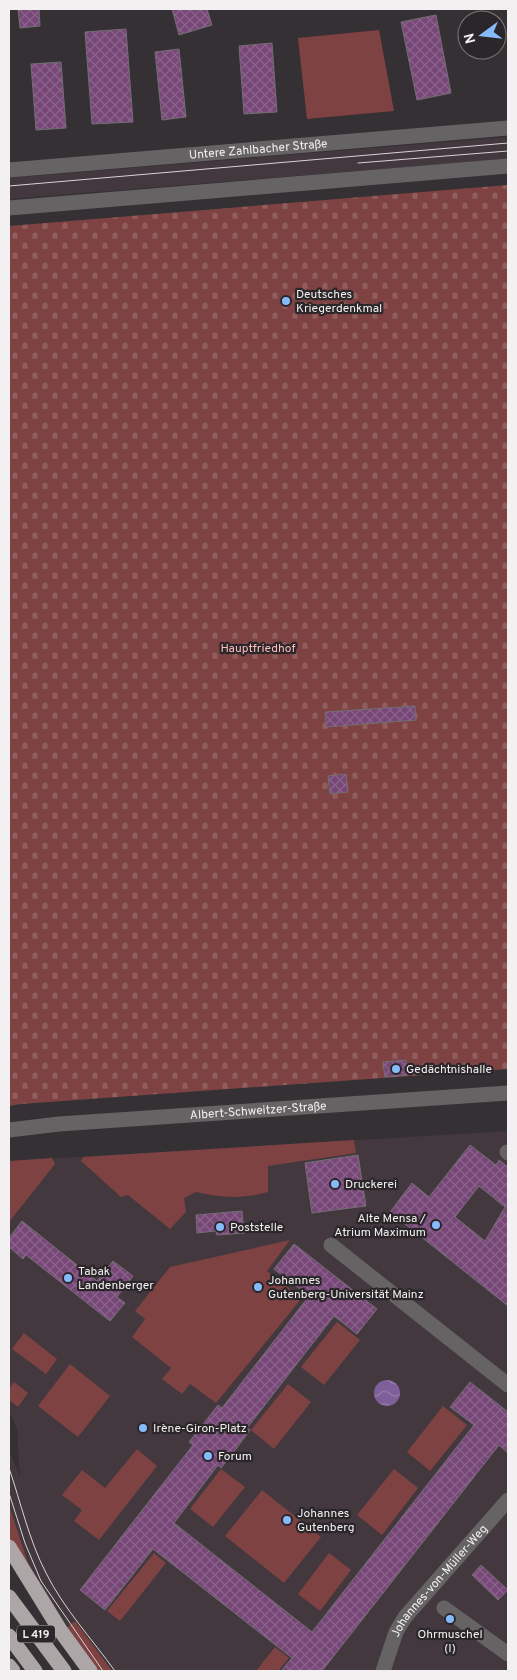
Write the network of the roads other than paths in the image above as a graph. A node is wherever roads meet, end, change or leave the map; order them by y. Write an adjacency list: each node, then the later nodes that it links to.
1 (508, 128): 3 (street, Untere Zahlbacher Straße)
2 (508, 166): 4 (street)
3 (9, 170)
4 (9, 208)
5 (508, 1093): 6 (street, Albert-Schweitzer-Straße)
6 (9, 1130)
7 (331, 1245): 8 (street)
8 (508, 1385)
9 (508, 1500): 20 (street, Johannes-von-Müller-Weg)
10 (9, 1547): 19 (highway)
11 (9, 1597): 18 (highway, L 419)
12 (444, 1608): 14 (street)
13 (9, 1636): 17 (highway, L 419)
14 (508, 1654)
15 (9, 1666): 16 (highway)
16 (13, 1671)
17 (34, 1671)
18 (64, 1671)
19 (90, 1671)
20 (383, 1671)

